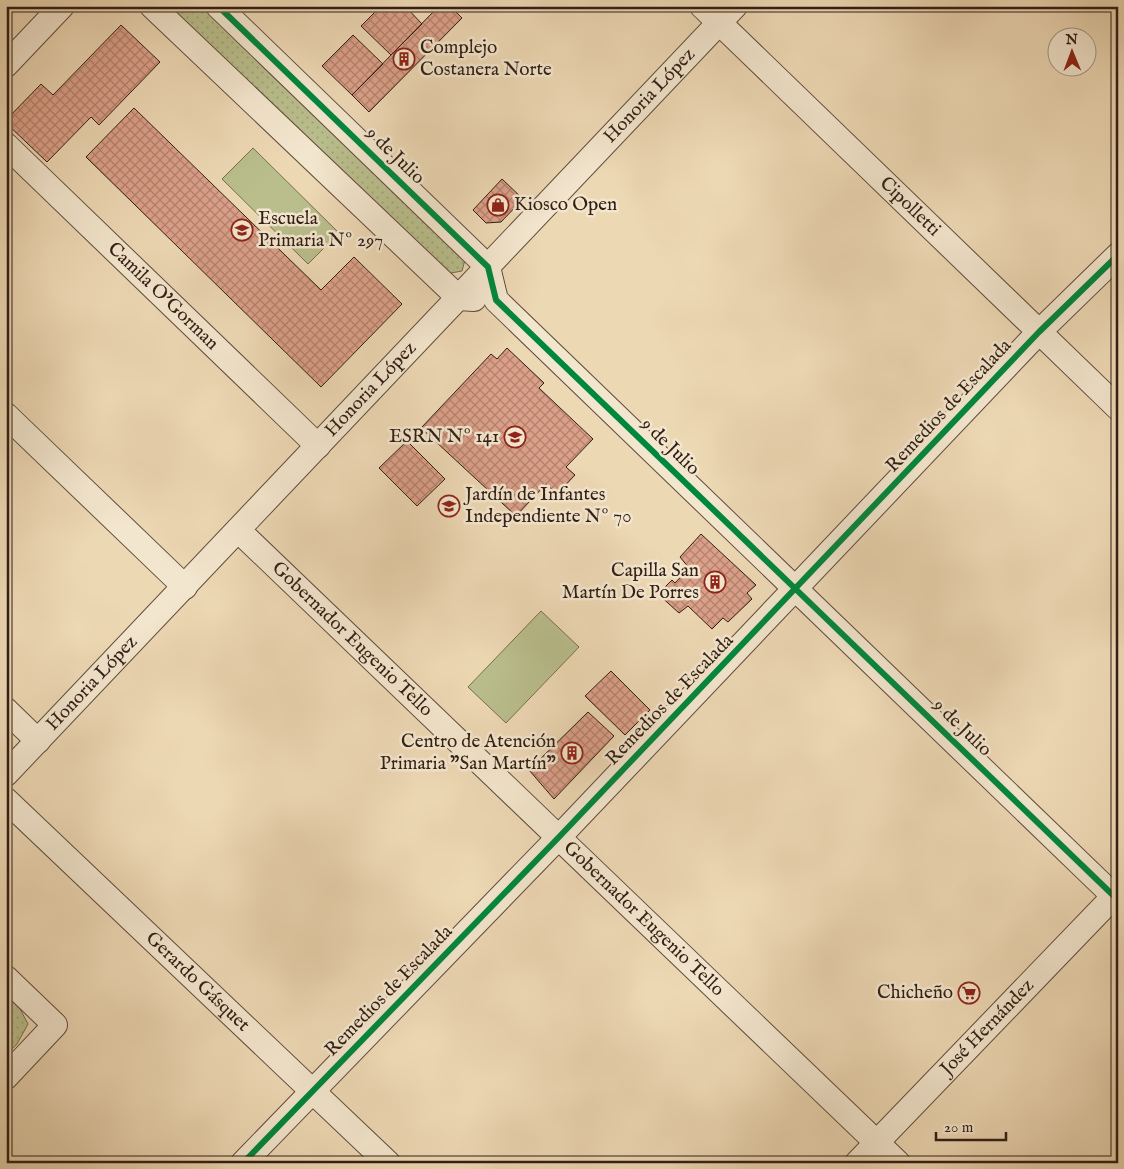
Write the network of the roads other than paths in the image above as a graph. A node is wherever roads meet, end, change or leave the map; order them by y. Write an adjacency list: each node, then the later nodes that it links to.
1 (62, 6): 7 (street)
2 (152, 6): 11 (street)
3 (218, 6): 10 (street, 9 de Julio)
4 (702, 6): 6 (street, Cipolletti)
5 (735, 6): 6 (street, Honoria López)
6 (719, 23): 10 (street, Honoria López); 13 (street, Cipolletti)
7 (6, 65)
8 (6, 145): 16 (street, Camila O'Gorman)
9 (1118, 255): 13 (street, Remedios de Escalada)
10 (488, 267): 11 (street, Honoria López); 12 (street)
11 (459, 298): 12 (street); 16 (street, Honoria López)
12 (496, 300): 19 (street, 9 de Julio)
13 (1039, 332): 14 (street, Cipolletti); 19 (street, Remedios de Escalada)
14 (1118, 408)
15 (6, 415): 18 (street)
16 (318, 446): 17 (street, Honoria López)
17 (238, 530): 18 (street, Honoria López); 24 (street, Gobernador Eugenio Tello)
18 (185, 586): 21 (street, Honoria López)
19 (796, 590): 24 (street, Remedios de Escalada); 25 (street, 9 de Julio)
20 (6, 710): 21 (street)
21 (38, 741): 22 (street, Honoria López)
22 (6, 774)
23 (6, 800): 28 (street, Gerardo Gásquet)
24 (559, 837): 28 (street, Remedios de Escalada); 29 (street, Gobernador Eugenio Tello)
25 (1116, 896): 29 (street, José Hernández)
26 (6, 978): 27 (street)
27 (6, 1077)
28 (312, 1091): 30 (street, Remedios de Escalada); 31 (street, Gerardo Gásquet)
29 (876, 1143): 32 (street, José Hernández); 33 (street, Gobernador Eugenio Tello)
30 (243, 1163)
31 (388, 1163)
32 (857, 1163)
33 (898, 1163)

